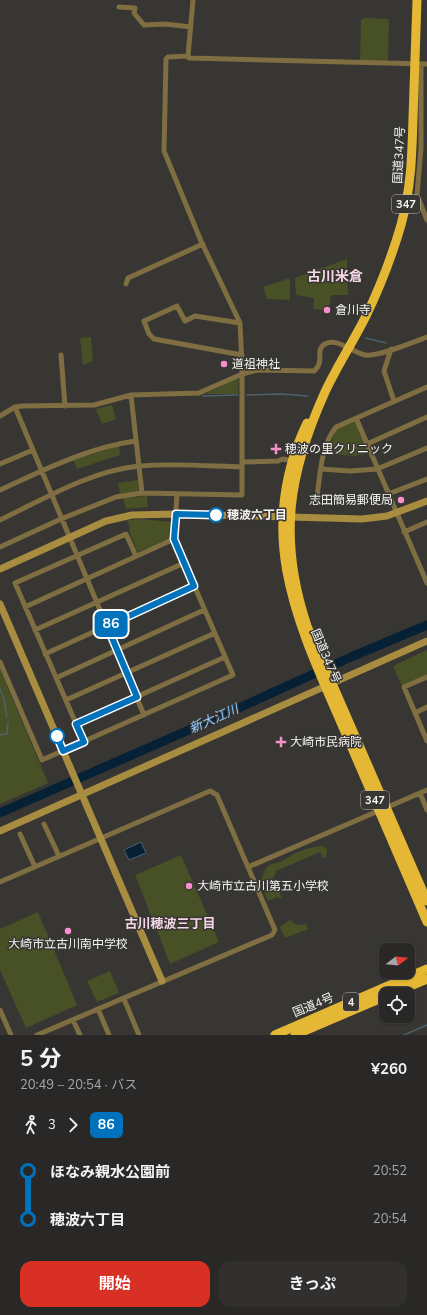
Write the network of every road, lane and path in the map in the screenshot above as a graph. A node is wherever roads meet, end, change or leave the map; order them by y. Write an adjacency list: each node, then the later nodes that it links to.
1 (193, 0): 4 (street)
2 (417, 0): 6 (highway, 国道347号 / 347)
3 (120, 7): 4 (street)
4 (191, 27): 5 (street)
5 (188, 56): 6 (street); 9 (street)
6 (418, 64): 7 (street); 8 (street); 13 (highway, 国道347号 / 347)
7 (427, 64)
8 (427, 220)
9 (203, 244): 10 (street); 11 (street)
10 (126, 284)
11 (240, 323): 16 (street); 16 (street)
12 (427, 337): 14 (street)
13 (349, 348): 14 (street); 17 (street); 19 (highway, 国道347号 / 347)
14 (391, 349): 21 (street)
15 (61, 355): 22 (street)
16 (242, 355): 17 (street)
17 (242, 374): 20 (street); 33 (street)
18 (427, 387): 21 (street)
19 (326, 391): 31 (highway, 国道347号 / 347); 47 (highway, 国道347号 / 347)
20 (131, 395): 22 (street); 27 (street)
21 (394, 401): 26 (street)
22 (65, 406): 23 (street)
23 (15, 408): 24 (street); 30 (street)
24 (0, 416)
25 (427, 417): 28 (street)
26 (356, 418): 28 (street); 35 (street)
27 (135, 441): 34 (street); 37 (street)
28 (366, 444): 36 (street)
29 (427, 448): 36 (street)
30 (32, 450): 32 (street); 37 (street)
31 (293, 461): 33 (street); 47 (highway, 国道347号 / 347)
32 (0, 464)
33 (242, 464): 34 (street); 41 (street)
34 (139, 466): 40 (street); 43 (street)
35 (321, 468): 36 (street); 42 (street)
36 (377, 469): 42 (street)
37 (42, 472): 39 (street); 43 (street)
38 (427, 479): 42 (street)
39 (0, 490)
40 (142, 493): 41 (street); 48 (street)
41 (177, 494): 46 (street)
42 (388, 495): 45 (street)
43 (52, 496): 48 (street); 49 (street)
44 (427, 501): 45 (street)
45 (396, 513): 47 (street); 51 (street)
46 (176, 514): 47 (street); 52 (street); 53 (street)
47 (286, 517): 77 (highway, 国道347号 / 347)
48 (61, 519): 52 (street); 54 (street)
49 (0, 520)
50 (427, 522): 51 (street)
51 (404, 532): 60 (street)
52 (70, 538): 55 (street); 58 (street)
53 (174, 539): 56 (street); 57 (street)
54 (0, 548)
55 (77, 556): 56 (street); 59 (street); 64 (street)
56 (136, 556): 59 (street)
57 (184, 563): 61 (street); 62 (street)
58 (0, 569)
59 (87, 578): 62 (street); 64 (street)
60 (427, 583)
61 (194, 586): 65 (street); 66 (street)
62 (97, 602): 66 (street); 67 (street)
63 (0, 604): 86 (street)
64 (25, 607): 67 (street)
65 (204, 610): 68 (street); 70 (street)
66 (107, 626): 70 (street); 71 (street)
67 (35, 630): 71 (street)
68 (215, 633): 72 (street); 74 (street)
69 (427, 641): 77 (street)
70 (117, 650): 74 (street); 76 (street)
71 (45, 654): 76 (street)
72 (225, 657): 78 (street); 82 (street)
73 (0, 662): 86 (street)
74 (127, 673): 78 (street); 79 (street)
75 (427, 677): 81 (street)
76 (56, 678): 79 (street)
77 (327, 681): 89 (street); 90 (highway, 国道347号 / 347)
78 (137, 697): 82 (street); 83 (street)
79 (66, 700): 83 (street)
80 (427, 707): 81 (street)
81 (415, 713): 84 (street)
82 (144, 715): 85 (street)
83 (76, 724): 85 (street)
84 (426, 737)
85 (84, 742): 86 (street)
86 (63, 751): 89 (street)
87 (427, 790): 88 (street)
88 (420, 793): 90 (street); 91 (street)
89 (82, 794): 93 (street); 95 (street)
90 (383, 810): 98 (street); 100 (highway, 国道347号 / 347); 101 (highway, 国道347号 / 347)
91 (427, 810)
92 (44, 824): 96 (street)
93 (0, 831)
94 (20, 834): 97 (street)
95 (100, 838): 96 (street); 98 (street); 104 (street)
96 (59, 856): 97 (street)
97 (35, 867): 99 (street)
98 (248, 867): 104 (street)
99 (0, 882)
100 (427, 901)
101 (427, 922)
102 (427, 969): 116 (highway, 国道4号 / 4)
103 (427, 979): 105 (highway)
104 (162, 981): 106 (street)
105 (408, 987)
106 (124, 999): 109 (street); 115 (street)
107 (379, 999): 117 (highway, 国道4号 / 4)
108 (0, 1010): 111 (street)
109 (98, 1010): 110 (street); 114 (street)
110 (73, 1020): 112 (street); 113 (street)
111 (11, 1035)
112 (37, 1035)
113 (80, 1035)
114 (109, 1035)
115 (139, 1035)
116 (275, 1035)
117 (295, 1035)

